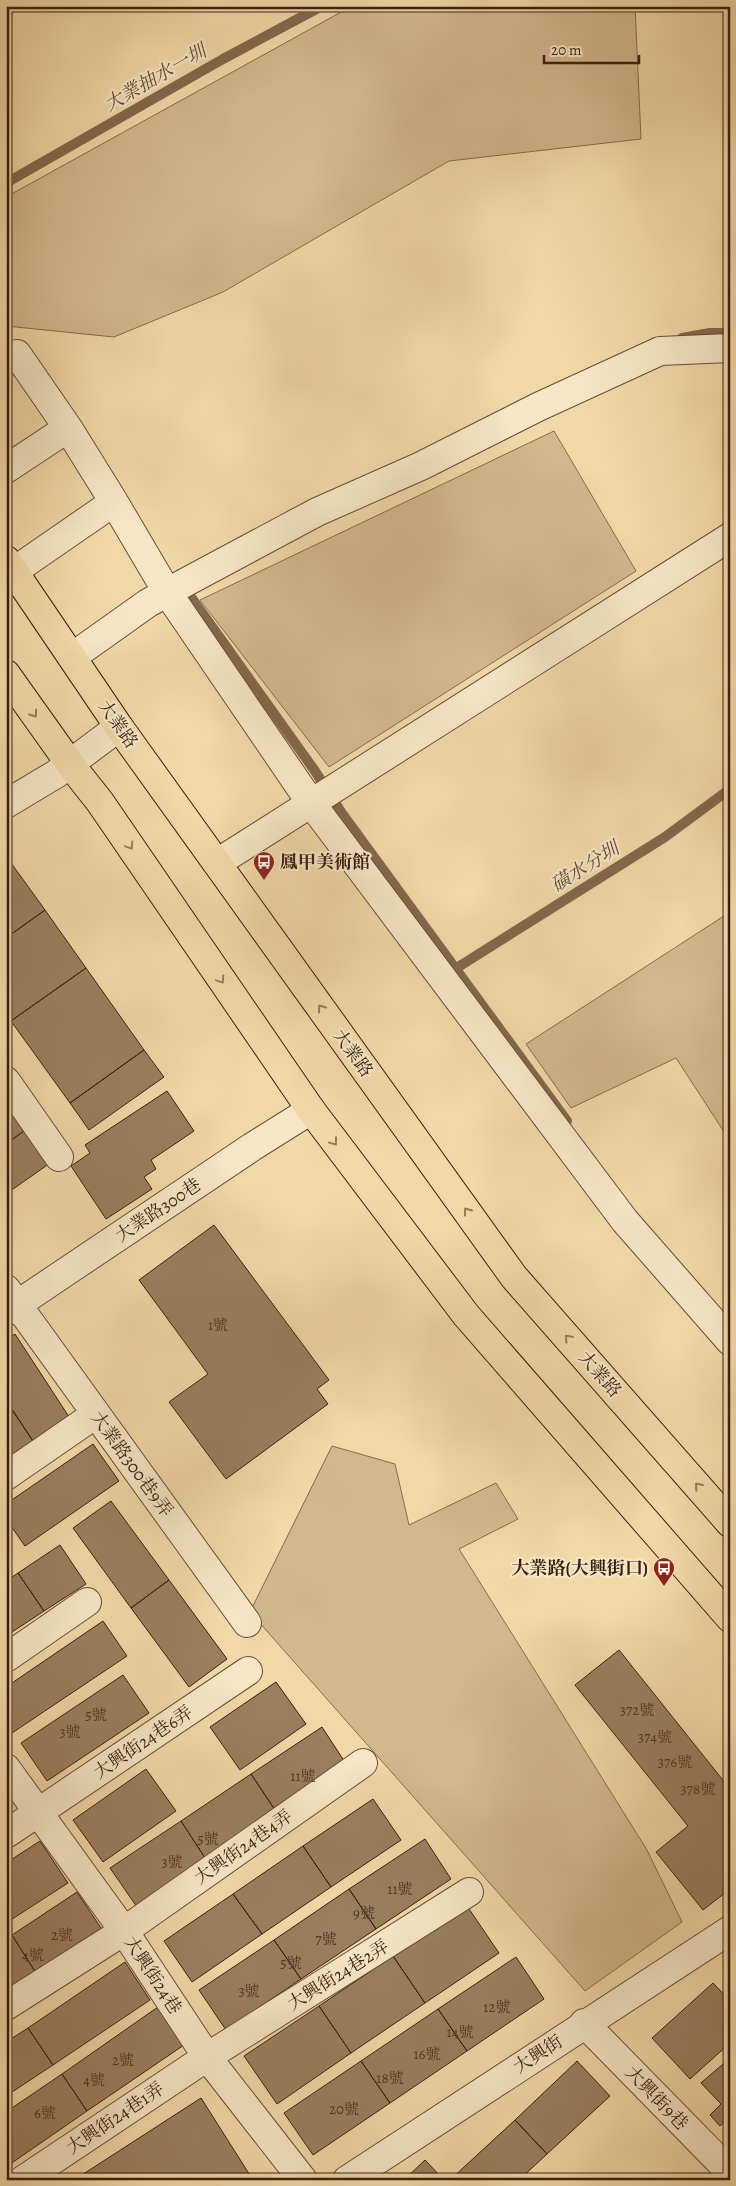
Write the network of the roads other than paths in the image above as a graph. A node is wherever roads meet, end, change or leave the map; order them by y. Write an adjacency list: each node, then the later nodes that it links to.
1 (730, 348): 8 (street)
2 (17, 354): 3 (street)
3 (68, 428): 4 (street); 5 (street)
4 (6, 469)
5 (114, 502): 7 (street); 8 (street)
6 (730, 537): 13 (street)
7 (10, 566): 9 (main road, 大業路)
8 (167, 592): 9 (street); 13 (street)
9 (72, 657): 11 (main road, 大業路)
10 (6, 674): 12 (main road, one-way to 12)
11 (119, 728): 12 (street); 15 (main road, 大業路)
12 (70, 764): 14 (street); 17 (main road, one-way to 17)
13 (311, 803): 15 (street); 20 (street)
14 (6, 804)
15 (217, 863): 23 (main road, 大業路, one-way to 15)
16 (6, 1081): 18 (street)
17 (311, 1110): 19 (street, 大業路300巷); 25 (main road, one-way to 25)
18 (59, 1157)
19 (10, 1302): 21 (street, 大業路300巷9弄)
20 (730, 1341)
21 (96, 1414): 22 (street); 26 (street, 大業路300巷9弄)
22 (6, 1476)
23 (730, 1523)
24 (87, 1602): 27 (street)
25 (730, 1618)
26 (247, 1623)
27 (6, 1658)
28 (248, 1671): 31 (street, 大興街24巷6弄)
29 (363, 1763): 35 (street, 大興街24巷4弄)
30 (6, 1768): 31 (street, 大興街24巷)
31 (38, 1814): 32 (street, 大興街24巷6弄); 35 (street, 大興街24巷)
32 (6, 1834)
33 (468, 1892): 38 (street, 大興街24巷2弄)
34 (730, 1930): 37 (street, 大興街)
35 (124, 1931): 36 (street, 大興街24巷4弄); 38 (street, 大興街24巷)
36 (6, 2006)
37 (584, 2023): 39 (street, 大興街9巷); 42 (street, 大興街)
38 (207, 2057): 40 (street, 大興街24巷1弄); 41 (street, 大興街24巷)
39 (730, 2172)
40 (23, 2180)
41 (303, 2180)
42 (347, 2180)

